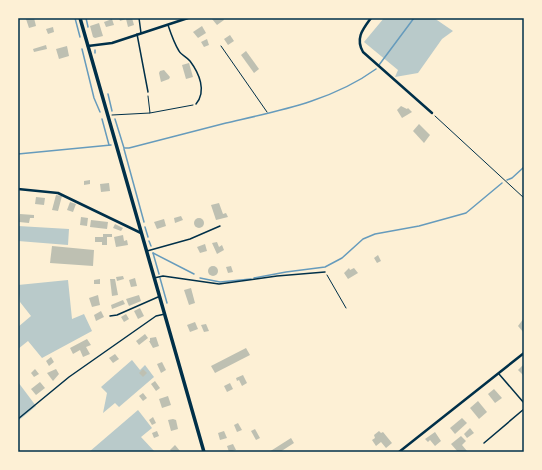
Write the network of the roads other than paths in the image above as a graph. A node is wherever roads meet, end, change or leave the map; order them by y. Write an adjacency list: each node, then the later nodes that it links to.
1 (80, 18): 8 (main road)
2 (139, 18): 6 (lane)
3 (188, 18): 5 (street)
4 (371, 18): 11 (street)
5 (168, 25): 6 (street); 10 (lane)
6 (141, 33): 7 (street)
7 (137, 34): 8 (street); 9 (lane)
8 (88, 46): 14 (main road)
9 (148, 92)
10 (196, 104)
11 (432, 113)
12 (18, 189): 14 (street)
13 (220, 226): 15 (lane)
14 (142, 233): 15 (main road)
15 (147, 251): 17 (main road)
16 (325, 272): 17 (lane)
17 (154, 278): 18 (main road)
18 (160, 297): 19 (main road); 20 (lane)
19 (165, 314): 25 (lane); 27 (main road)
20 (110, 316)
21 (524, 353): 22 (street)
22 (499, 374): 23 (lane); 28 (street)
23 (524, 403)
24 (524, 409): 26 (lane)
25 (18, 419)
26 (484, 443)
27 (204, 452)
28 (398, 452)

